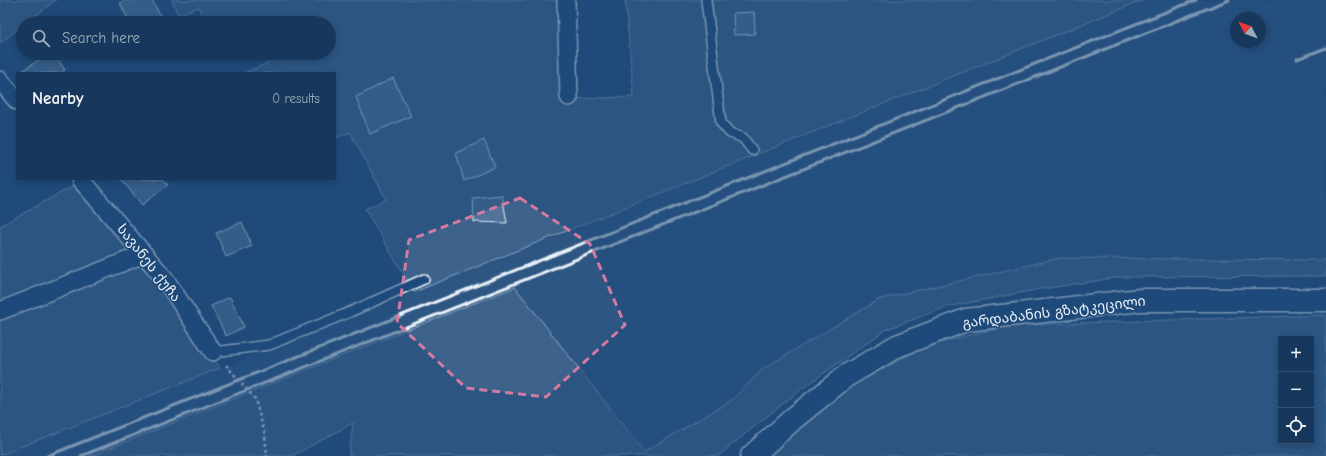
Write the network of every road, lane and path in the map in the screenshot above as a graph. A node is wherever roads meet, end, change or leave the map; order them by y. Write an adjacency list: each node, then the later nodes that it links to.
1 (566, 0): 4 (street)
2 (706, 0): 6 (lane)
3 (0, 80): 5 (street)
4 (569, 97)
5 (16, 100)
6 (752, 150)
7 (81, 180): 8 (street, სავანეს ქუჩა)
8 (144, 254): 11 (street); 12 (street, სავანეს ქუჩა)
9 (424, 279): 12 (lane)
10 (1326, 300): 14 (main road, გარდაბანის გზატკეცილი)
11 (0, 311)
12 (213, 352): 13 (path)
13 (267, 456)
14 (752, 456)

